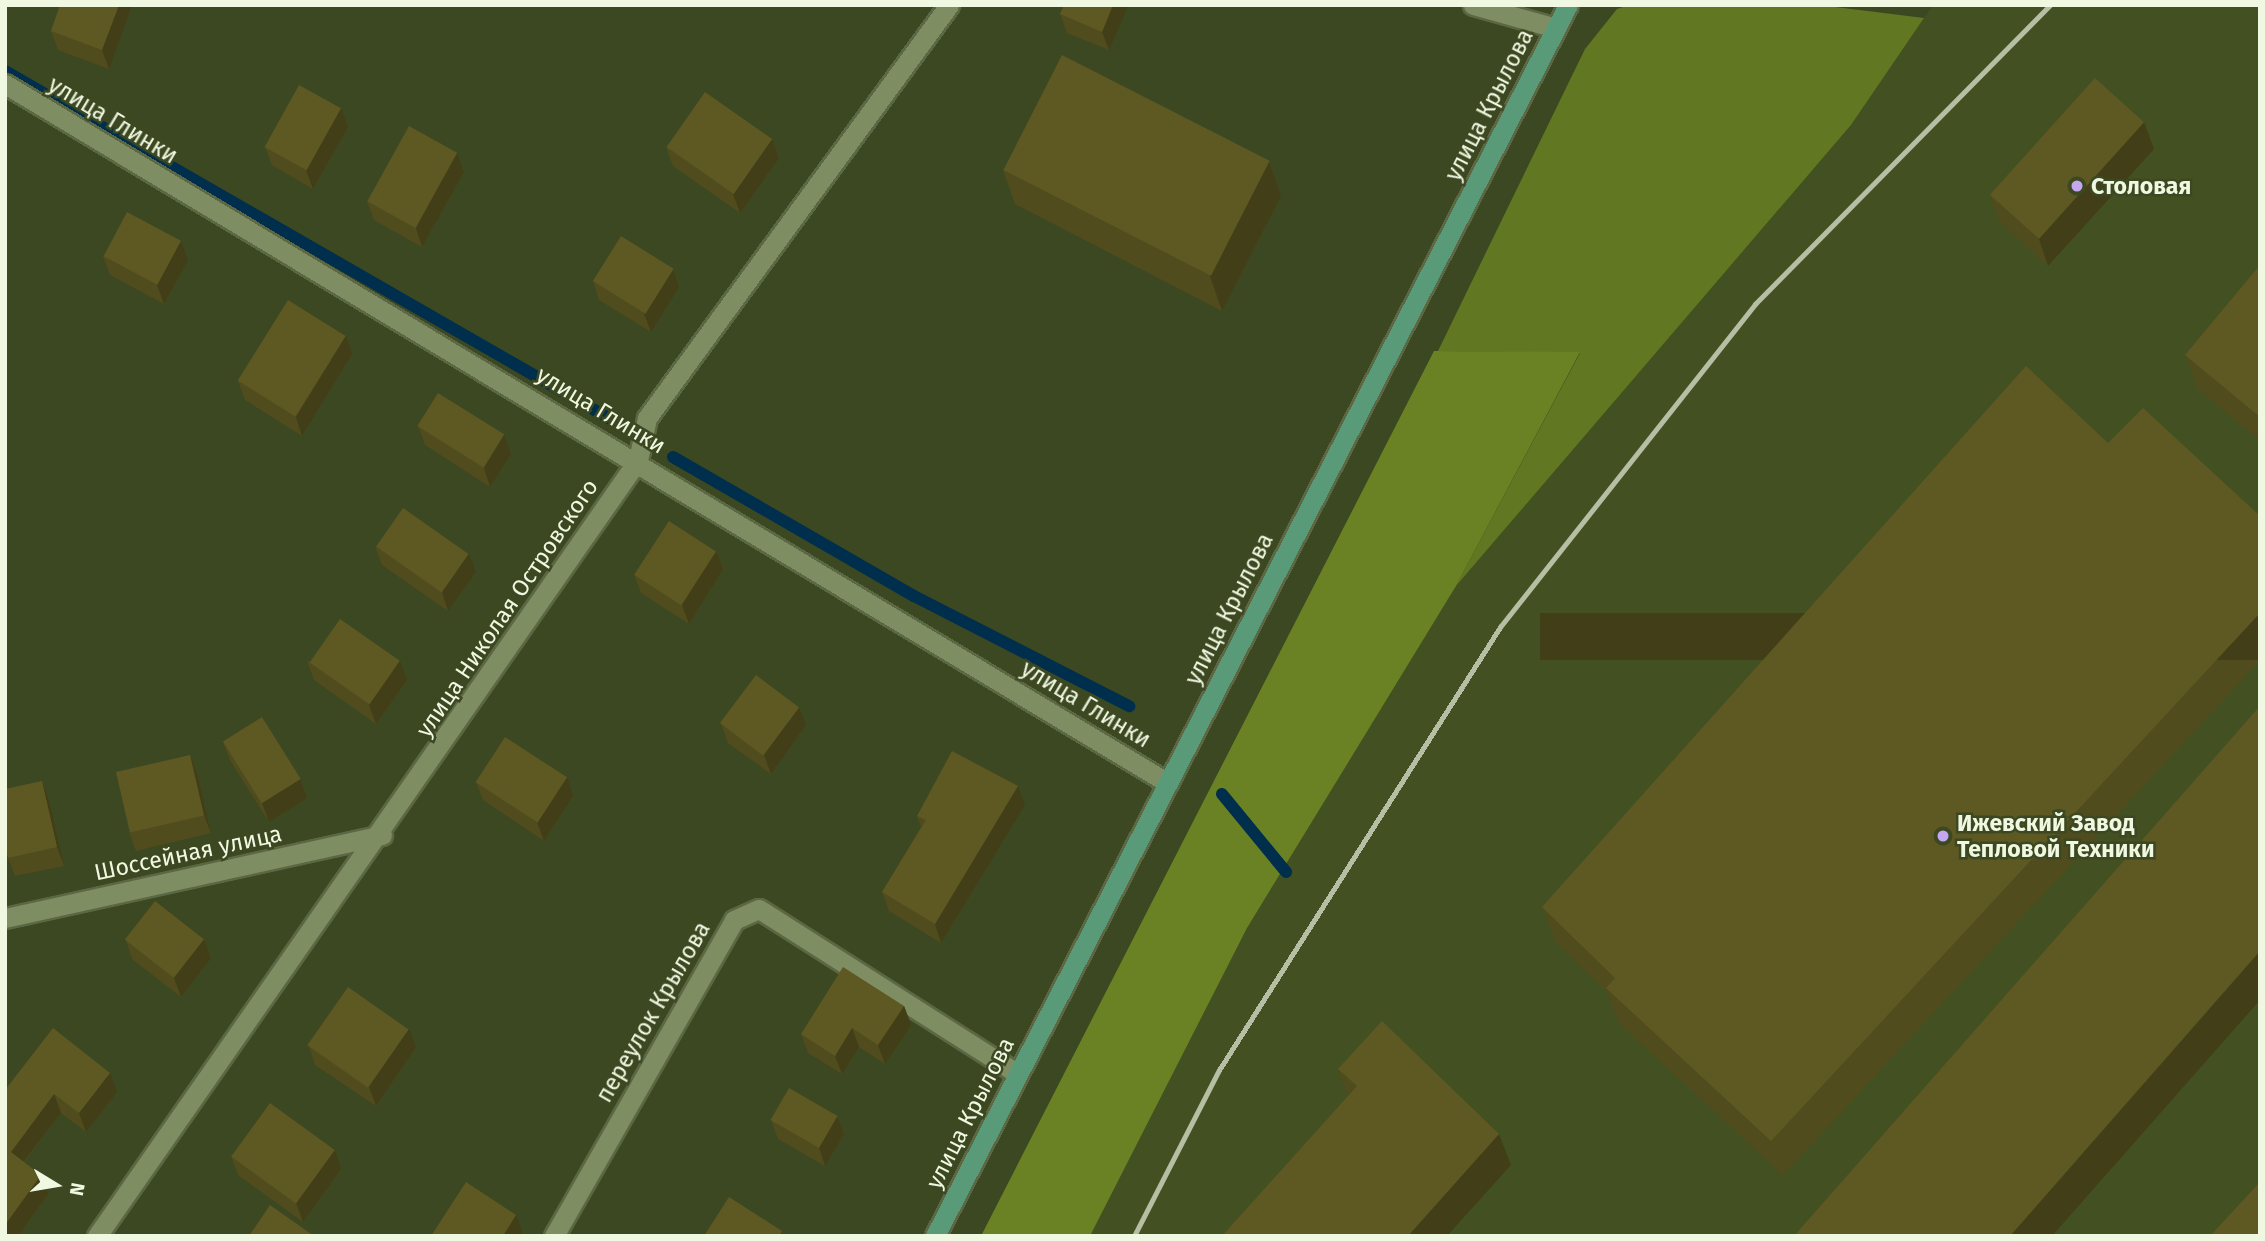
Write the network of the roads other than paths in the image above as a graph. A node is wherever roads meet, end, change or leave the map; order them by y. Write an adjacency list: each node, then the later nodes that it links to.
1 (949, 5): 6 (street, улица Николая Островского)
2 (1473, 5): 4 (street)
3 (1568, 5): 4 (main road, улица Крылова)
4 (1556, 28): 7 (main road, улица Крылова)
5 (5, 84): 6 (street, улица Глинки)
6 (638, 460): 7 (street, улица Глинки); 8 (street, улица Николая Островского)
7 (1168, 783): 10 (main road, улица Крылова)
8 (382, 835): 9 (street, Шоссейная улица); 11 (street, улица Николая Островского)
9 (5, 918)
10 (1018, 1074): 12 (street, переулок Крылова); 13 (main road, улица Крылова)
11 (97, 1236)
12 (554, 1236)
13 (935, 1236)

